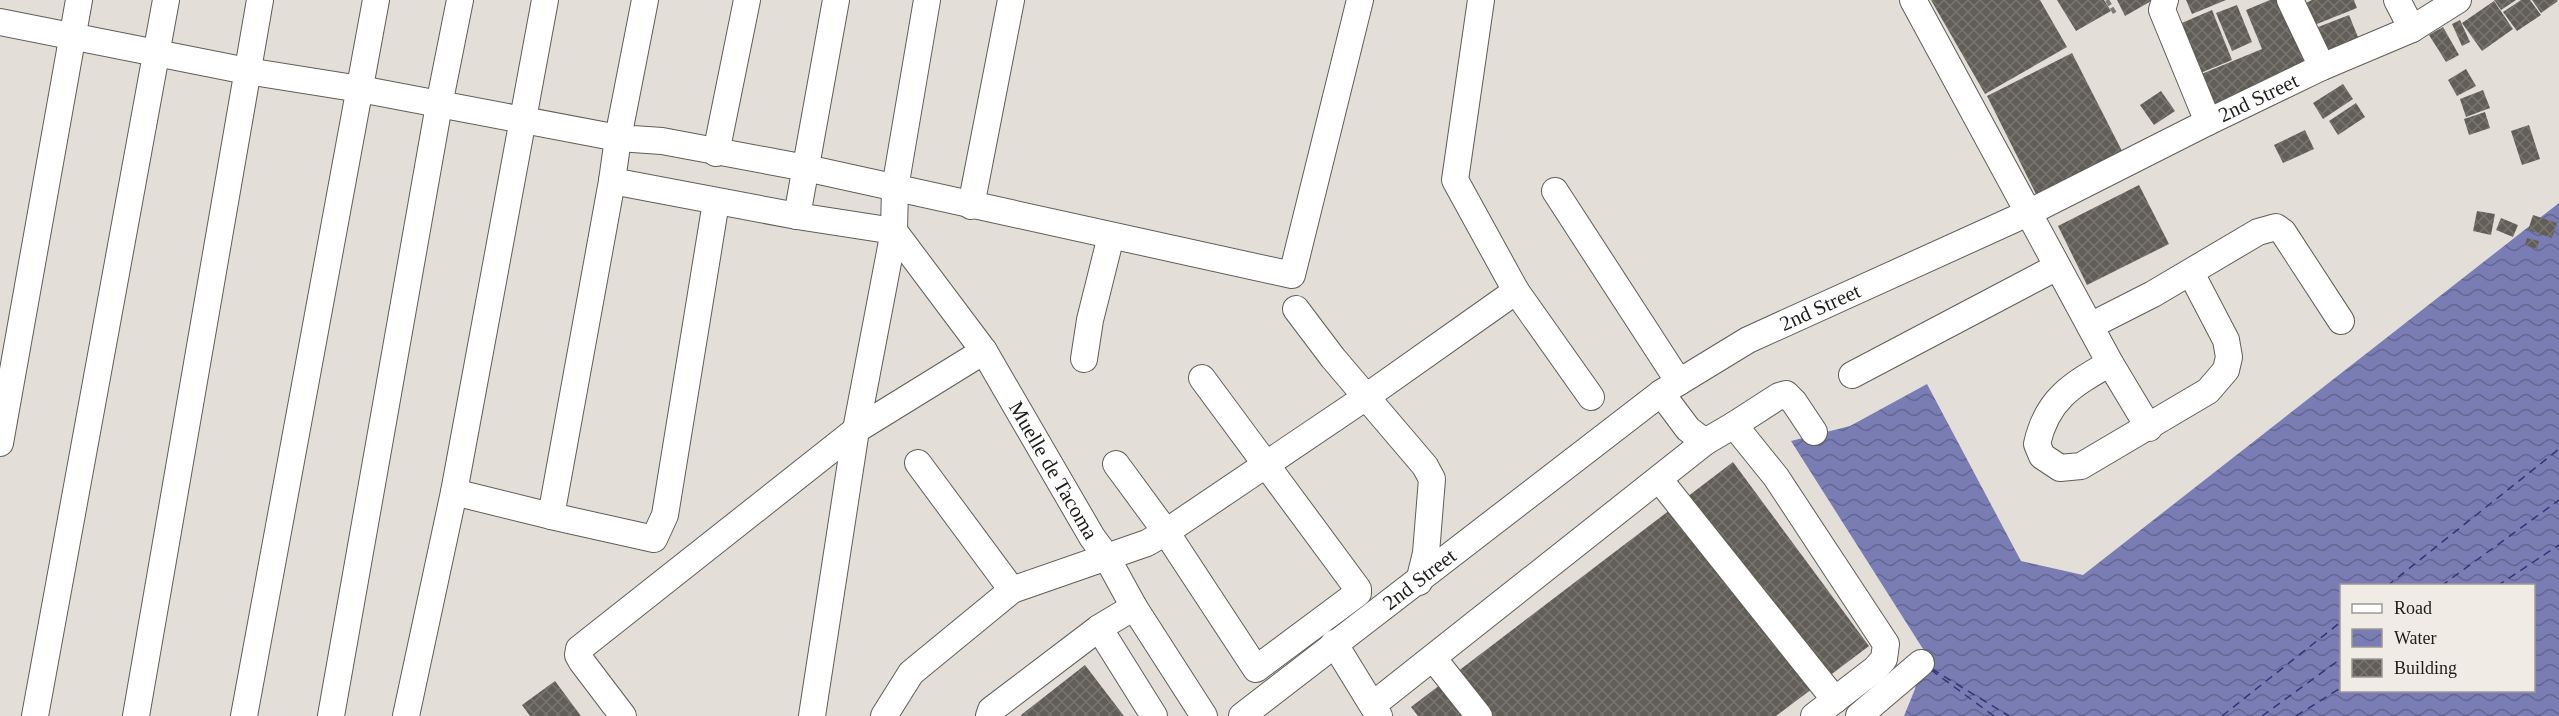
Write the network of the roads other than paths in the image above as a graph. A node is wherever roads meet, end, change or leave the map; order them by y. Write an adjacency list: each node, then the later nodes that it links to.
1 (79, 0): 21 (street)
2 (166, 0): 22 (street)
3 (260, 0): 24 (street)
4 (376, 0): 25 (street)
5 (460, 0): 26 (street)
6 (544, 0): 27 (street)
7 (645, 0): 29 (street)
8 (747, 0): 30 (street)
9 (836, 0): 31 (street)
10 (927, 0): 33 (street)
11 (1011, 0): 36 (street)
12 (1360, 0): 40 (street)
13 (1481, 0): 43 (street)
14 (1913, 0): 37 (street)
15 (2165, 0): 28 (street)
16 (2290, 0): 23 (street)
17 (2397, 0): 20 (street)
18 (2458, 0): 20 (street, 2nd Street)
19 (0, 22): 21 (street)
20 (2412, 29): 23 (street, 2nd Street)
21 (73, 36): 22 (street); 60 (street)
22 (156, 51): 24 (street); 78 (street)
23 (2322, 67): 28 (street, 2nd Street)
24 (247, 71): 25 (street); 79 (street)
25 (360, 89): 26 (street); 80 (street)
26 (440, 105): 27 (street); 81 (street)
27 (523, 119): 29 (street); 65 (street)
28 (2208, 122): 37 (street, 2nd Street)
29 (618, 138): 30 (street); 32 (street)
30 (716, 153): 31 (street)
31 (806, 168): 33 (street); 38 (street)
32 (612, 181): 35 (street); 66 (street)
33 (895, 188): 36 (street); 39 (street)
34 (1555, 191): 52 (street)
35 (716, 202): 38 (street); 66 (street)
36 (971, 206): 40 (street)
37 (2028, 213): 41 (street); 52 (street, 2nd Street)
38 (797, 216): 39 (street)
39 (894, 231): 47 (street, Muelle de Tacoma); 57 (street)
40 (1111, 236): 48 (street)
41 (2057, 267): 46 (street); 50 (street)
42 (2191, 273): 45 (street); 46 (street); 56 (street)
43 (1516, 291): 53 (street); 54 (street)
44 (1296, 309): 53 (street)
45 (2341, 321)
46 (2090, 326): 49 (street)
47 (984, 351): 57 (street); 68 (street, Muelle de Tacoma)
48 (1084, 359)
49 (2110, 363): 56 (street); 56 (street)
50 (1852, 375)
51 (1202, 378): 63 (street)
52 (1670, 387): 59 (street); 69 (street, 2nd Street)
53 (1366, 397): 63 (street); 69 (street)
54 (1591, 397)
55 (1734, 425): 58 (street); 59 (street); 76 (street)
56 (2149, 428)
57 (856, 430): 83 (street); 84 (street)
58 (1814, 432)
59 (1706, 442): 64 (street)
60 (0, 443)
61 (918, 463): 70 (street)
62 (1116, 464): 67 (street)
63 (1267, 465): 67 (street); 67 (street)
64 (1659, 479): 74 (street); 76 (street)
65 (454, 492): 66 (street); 82 (street)
66 (551, 516)
67 (1166, 532): 68 (street)
68 (1106, 556): 70 (street); 71 (street, Muelle de Tacoma)
69 (1419, 582): 73 (street, 2nd Street)
70 (1012, 590): 85 (street)
71 (1134, 607): 72 (street); 88 (street, Muelle de Tacoma)
72 (1099, 628): 86 (street); 87 (street)
73 (1334, 643): 77 (street); 89 (street, 2nd Street)
74 (1433, 658): 77 (street); 90 (street)
75 (1921, 663): 92 (street)
76 (1835, 700): 91 (street)
77 (1376, 710)
78 (35, 716)
79 (136, 716)
80 (244, 716)
81 (331, 716)
82 (406, 716)
83 (623, 716)
84 (812, 716)
85 (884, 716)
86 (989, 716)
87 (1154, 716)
88 (1204, 716)
89 (1242, 716)
90 (1479, 716)
91 (1814, 716)
92 (1859, 716)

